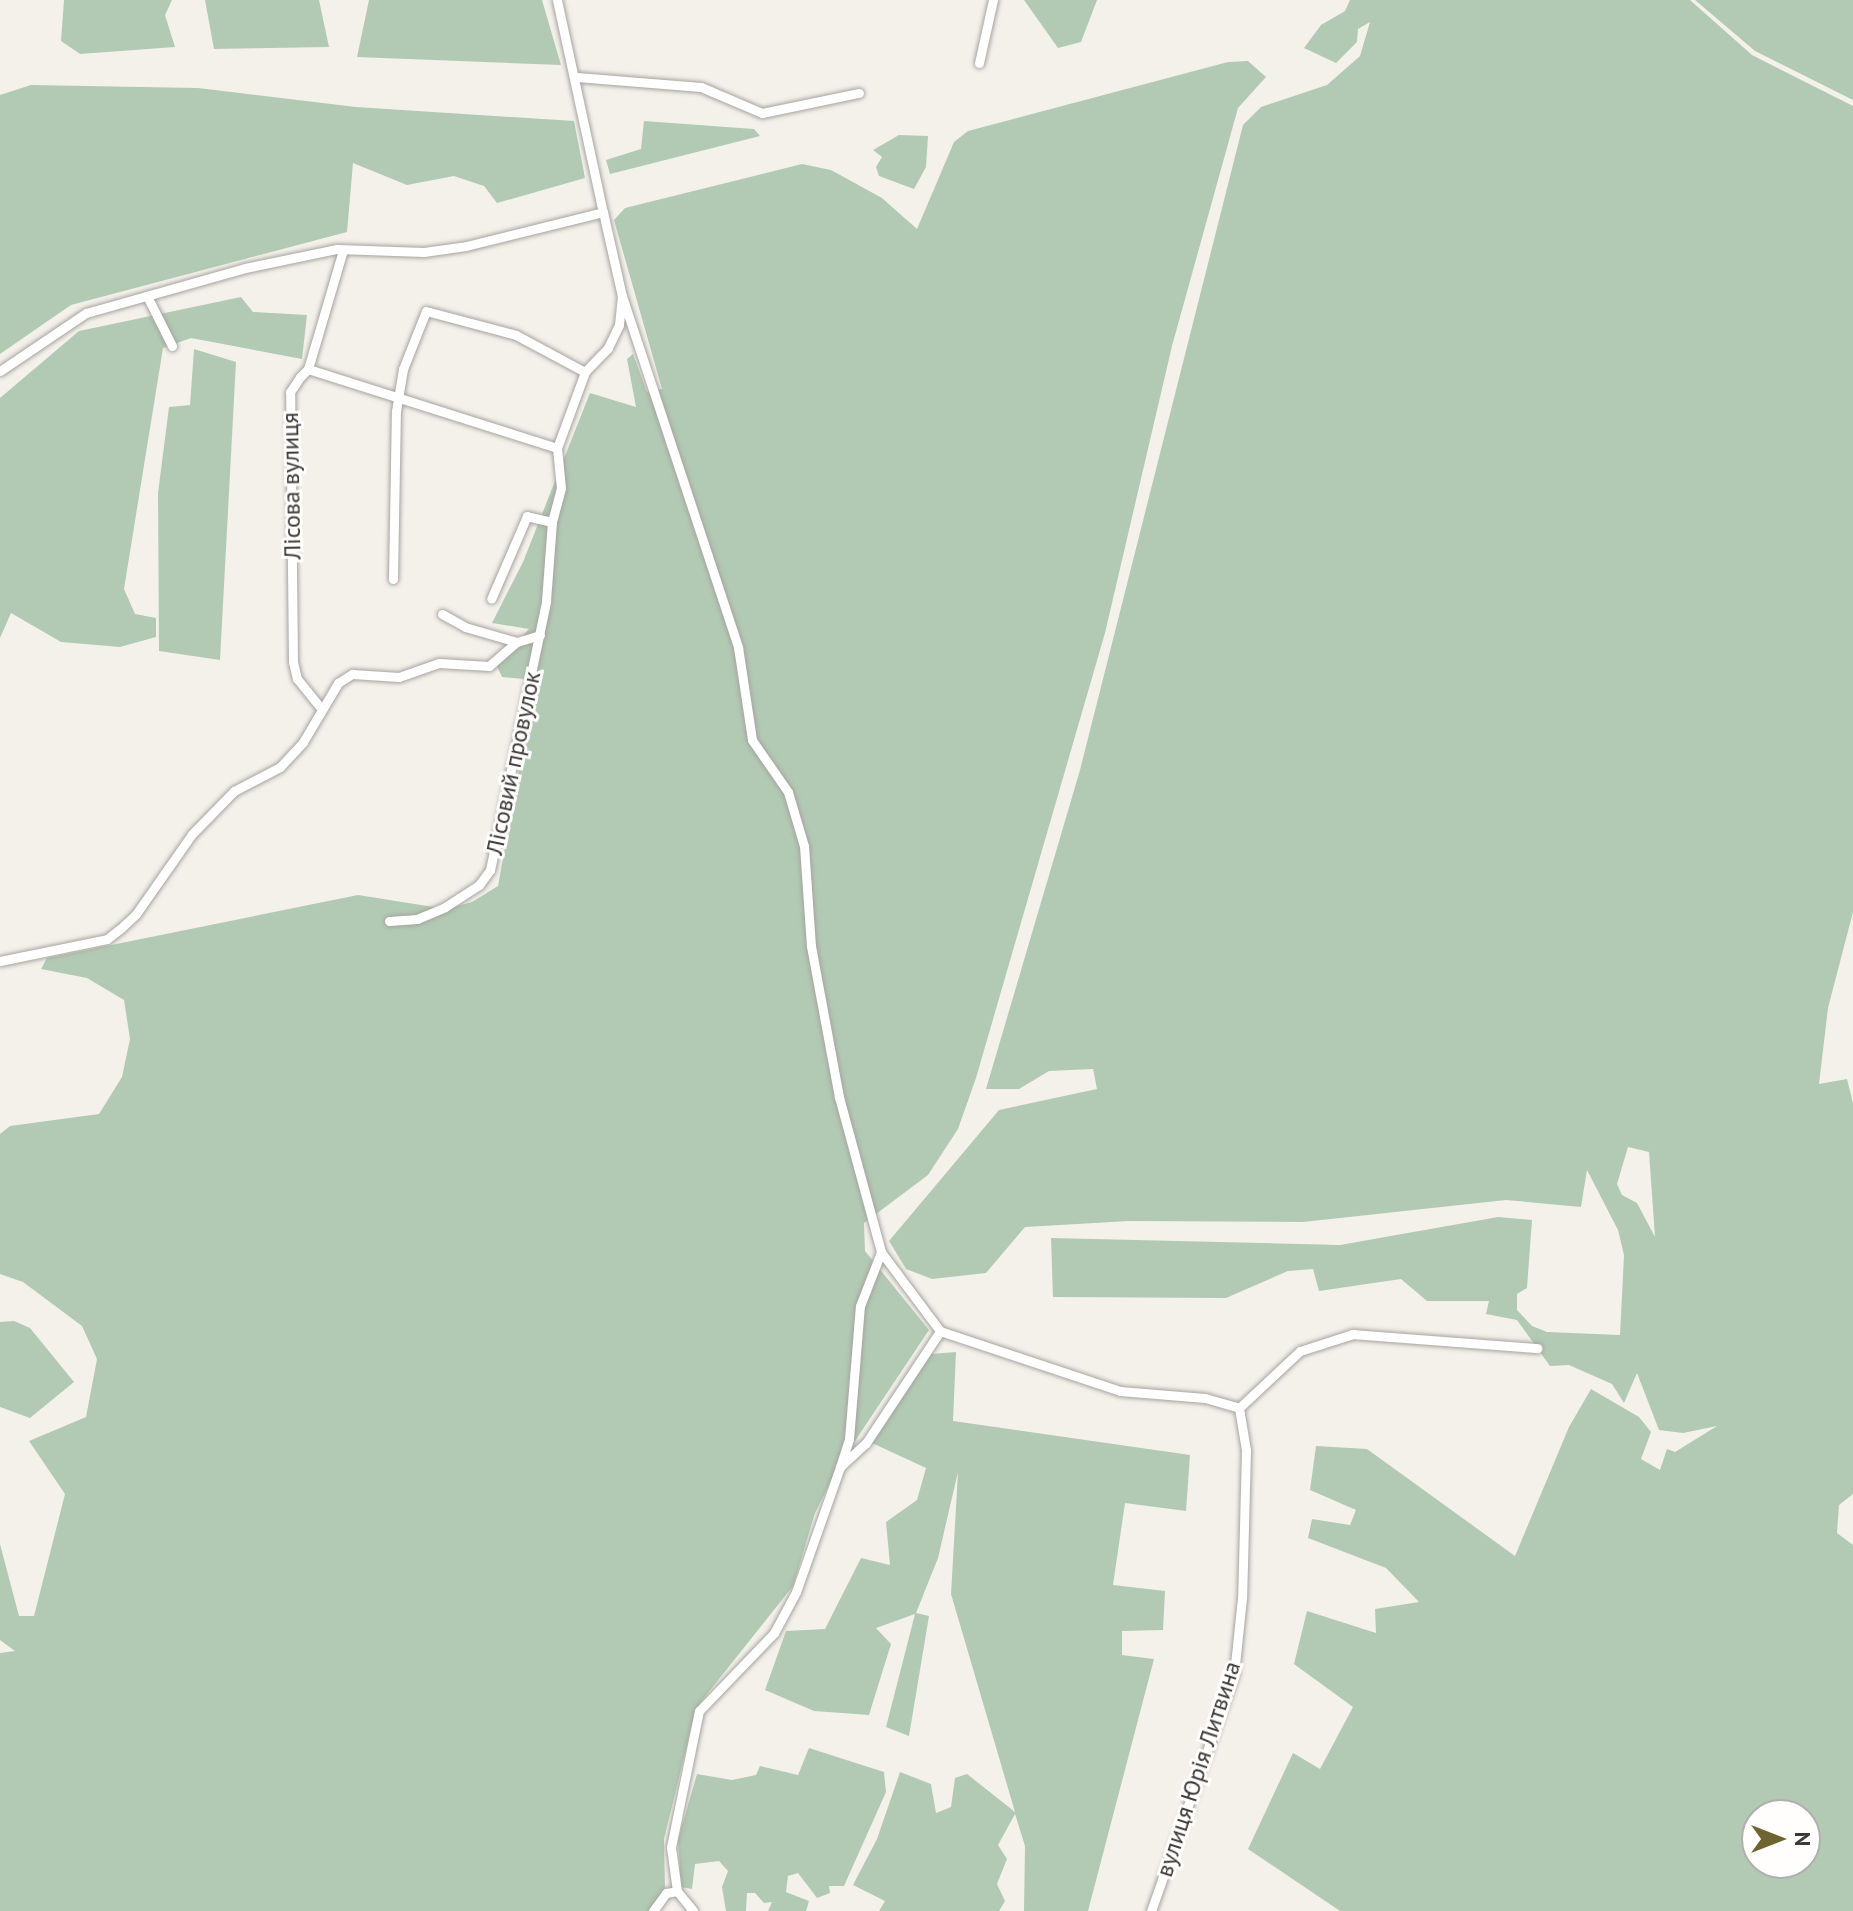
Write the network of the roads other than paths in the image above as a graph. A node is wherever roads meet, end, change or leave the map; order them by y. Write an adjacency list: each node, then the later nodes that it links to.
1 (557, 0): 4 (street)
2 (993, 0): 3 (street)
3 (979, 63)
4 (577, 77): 5 (street); 6 (street)
5 (859, 93)
6 (603, 212): 7 (street); 9 (street)
7 (343, 250): 8 (street); 11 (street, Лісова вулиця)
8 (147, 296): 10 (street); 12 (street)
9 (622, 296): 13 (street); 25 (street)
10 (172, 346)
11 (308, 369): 14 (street); 22 (street, Лісова вулиця)
12 (0, 371)
13 (585, 372): 14 (street); 15 (street)
14 (398, 399): 15 (street); 17 (street)
15 (557, 448): 16 (street)
16 (552, 522): 18 (street); 20 (street, Лісовий провулок)
17 (393, 579)
18 (491, 599)
19 (442, 614): 21 (street, Лісовий провулок)
20 (540, 635): 21 (street); 23 (street, Лісовий провулок)
21 (517, 642): 22 (street, Лісовий провулок)
22 (320, 707): 24 (street, Лісовий провулок)
23 (389, 921)
24 (0, 961)
25 (881, 1252): 26 (street); 29 (street)
26 (940, 1331): 28 (street); 29 (street)
27 (1537, 1348): 28 (street)
28 (1239, 1408): 33 (street, вулиця Юрія Литвина)
29 (840, 1467): 30 (street)
30 (677, 1891): 31 (street); 32 (street)
31 (653, 1911)
32 (693, 1911)
33 (1151, 1911)

